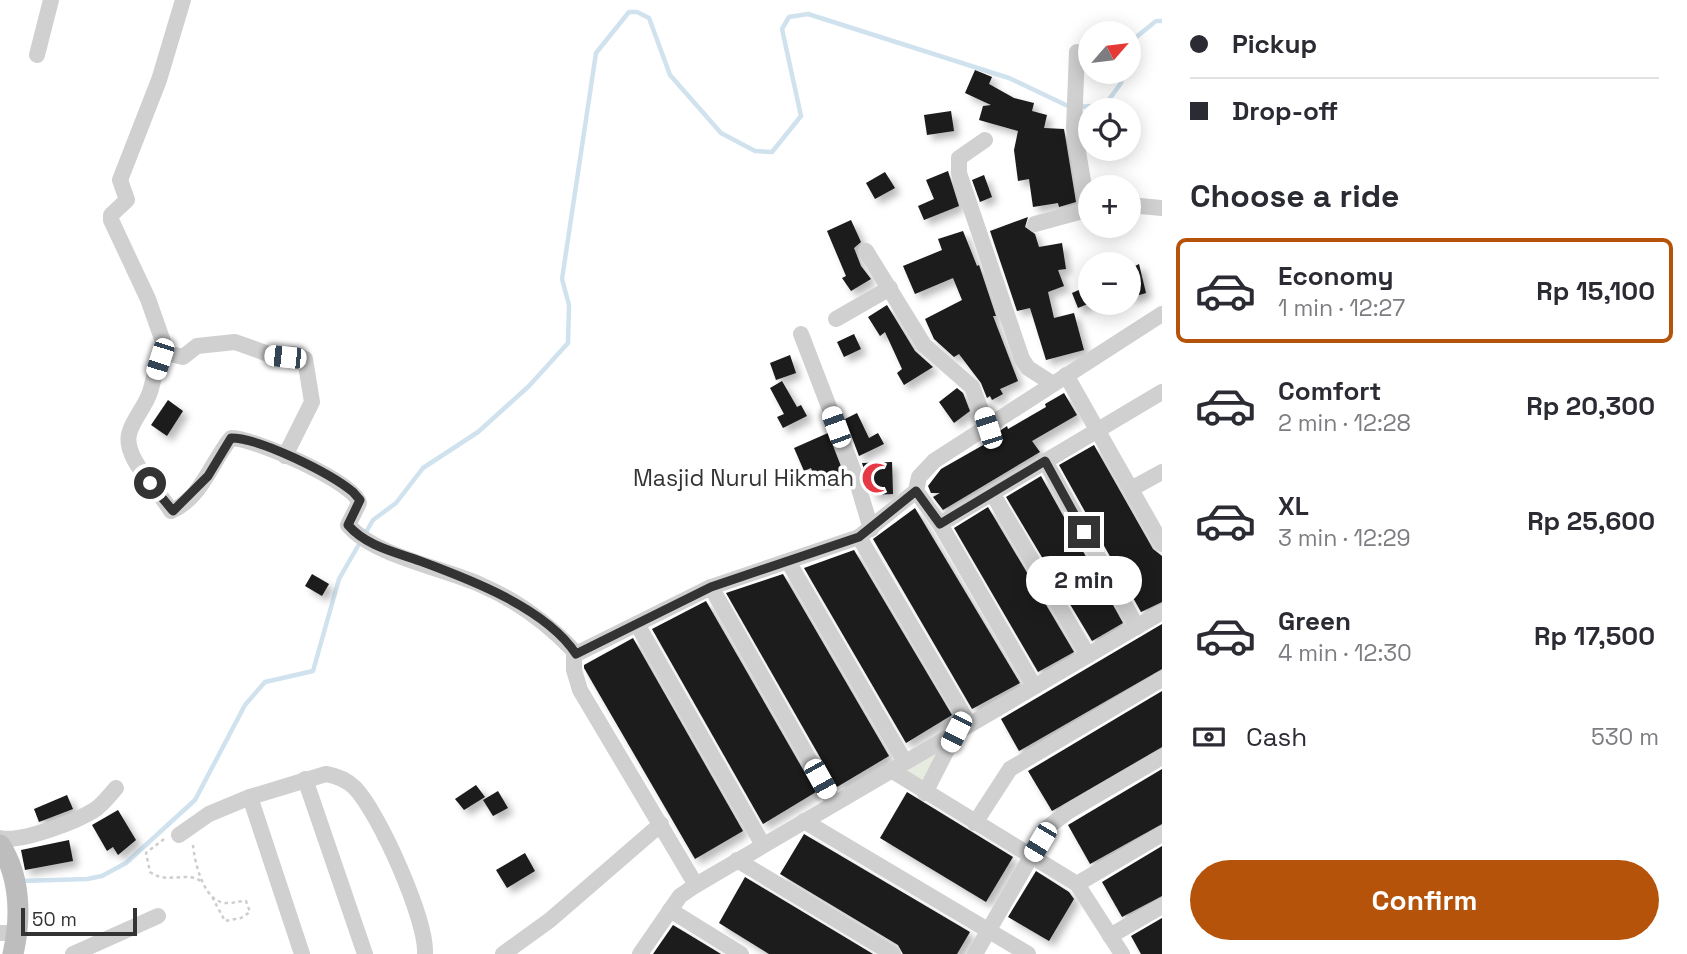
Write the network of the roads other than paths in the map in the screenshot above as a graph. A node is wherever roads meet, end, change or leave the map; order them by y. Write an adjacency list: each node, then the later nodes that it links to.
1 (51, 0): 4 (street)
2 (183, 0): 16 (street)
3 (1077, 52): 6 (street)
4 (37, 54)
5 (985, 140): 17 (street)
6 (1083, 175)
7 (1141, 206): 8 (street)
8 (1162, 208)
9 (1078, 212): 10 (street)
10 (1035, 224)
11 (866, 251): 12 (street)
12 (890, 288): 14 (street); 19 (street)
13 (1162, 314): 17 (street)
14 (836, 319)
15 (801, 334): 28 (street)
16 (167, 353): 21 (street); 21 (street)
17 (1060, 379): 19 (street); 20 (street)
18 (1162, 392): 20 (street)
19 (988, 428): 25 (street)
20 (1097, 429): 22 (street); 24 (street)
21 (285, 456): 35 (street)
22 (1045, 461): 26 (street); 34 (street)
23 (1162, 472): 24 (street)
24 (1131, 489): 29 (street)
25 (916, 491): 27 (street); 28 (street)
26 (992, 492): 27 (street); 36 (street)
27 (940, 524): 38 (street)
28 (865, 533): 30 (street); 39 (street)
29 (1161, 538)
30 (789, 563): 31 (street); 41 (street)
31 (711, 587): 33 (street); 46 (street)
32 (1162, 612): 34 (street)
33 (637, 624): 35 (street); 52 (street)
34 (1137, 627): 36 (street)
35 (576, 654): 49 (street)
36 (1088, 655): 38 (street)
37 (1162, 679): 48 (street)
38 (1034, 686): 39 (street)
39 (962, 728): 41 (street); 44 (street)
40 (1162, 757): 54 (street)
41 (898, 766): 44 (street); 46 (street)
42 (305, 779): 45 (street); 66 (street); 67 (street)
43 (117, 788): 53 (street)
44 (925, 793): 48 (street)
45 (250, 797): 51 (street); 65 (street)
46 (834, 803): 47 (street)
47 (804, 821): 52 (street); 61 (street)
48 (975, 823): 54 (street)
49 (661, 824): 57 (street); 68 (street)
50 (1162, 834): 56 (street)
51 (179, 835)
52 (763, 845): 55 (street)
53 (2, 847): 63 (street)
54 (1031, 856): 56 (street); 61 (street)
55 (737, 860): 57 (street); 71 (street)
56 (1077, 884): 62 (street)
57 (696, 885): 59 (street)
58 (1162, 906): 62 (street)
59 (670, 910): 69 (street); 70 (street)
60 (158, 916): 64 (street)
61 (989, 930): 72 (street); 73 (street)
62 (1110, 936): 74 (street)
63 (10, 940)
64 (73, 954)
65 (302, 954)
66 (365, 954)
67 (425, 954)
68 (503, 954)
69 (640, 954)
70 (741, 954)
71 (893, 954)
72 (975, 954)
73 (1028, 954)
74 (1122, 954)

